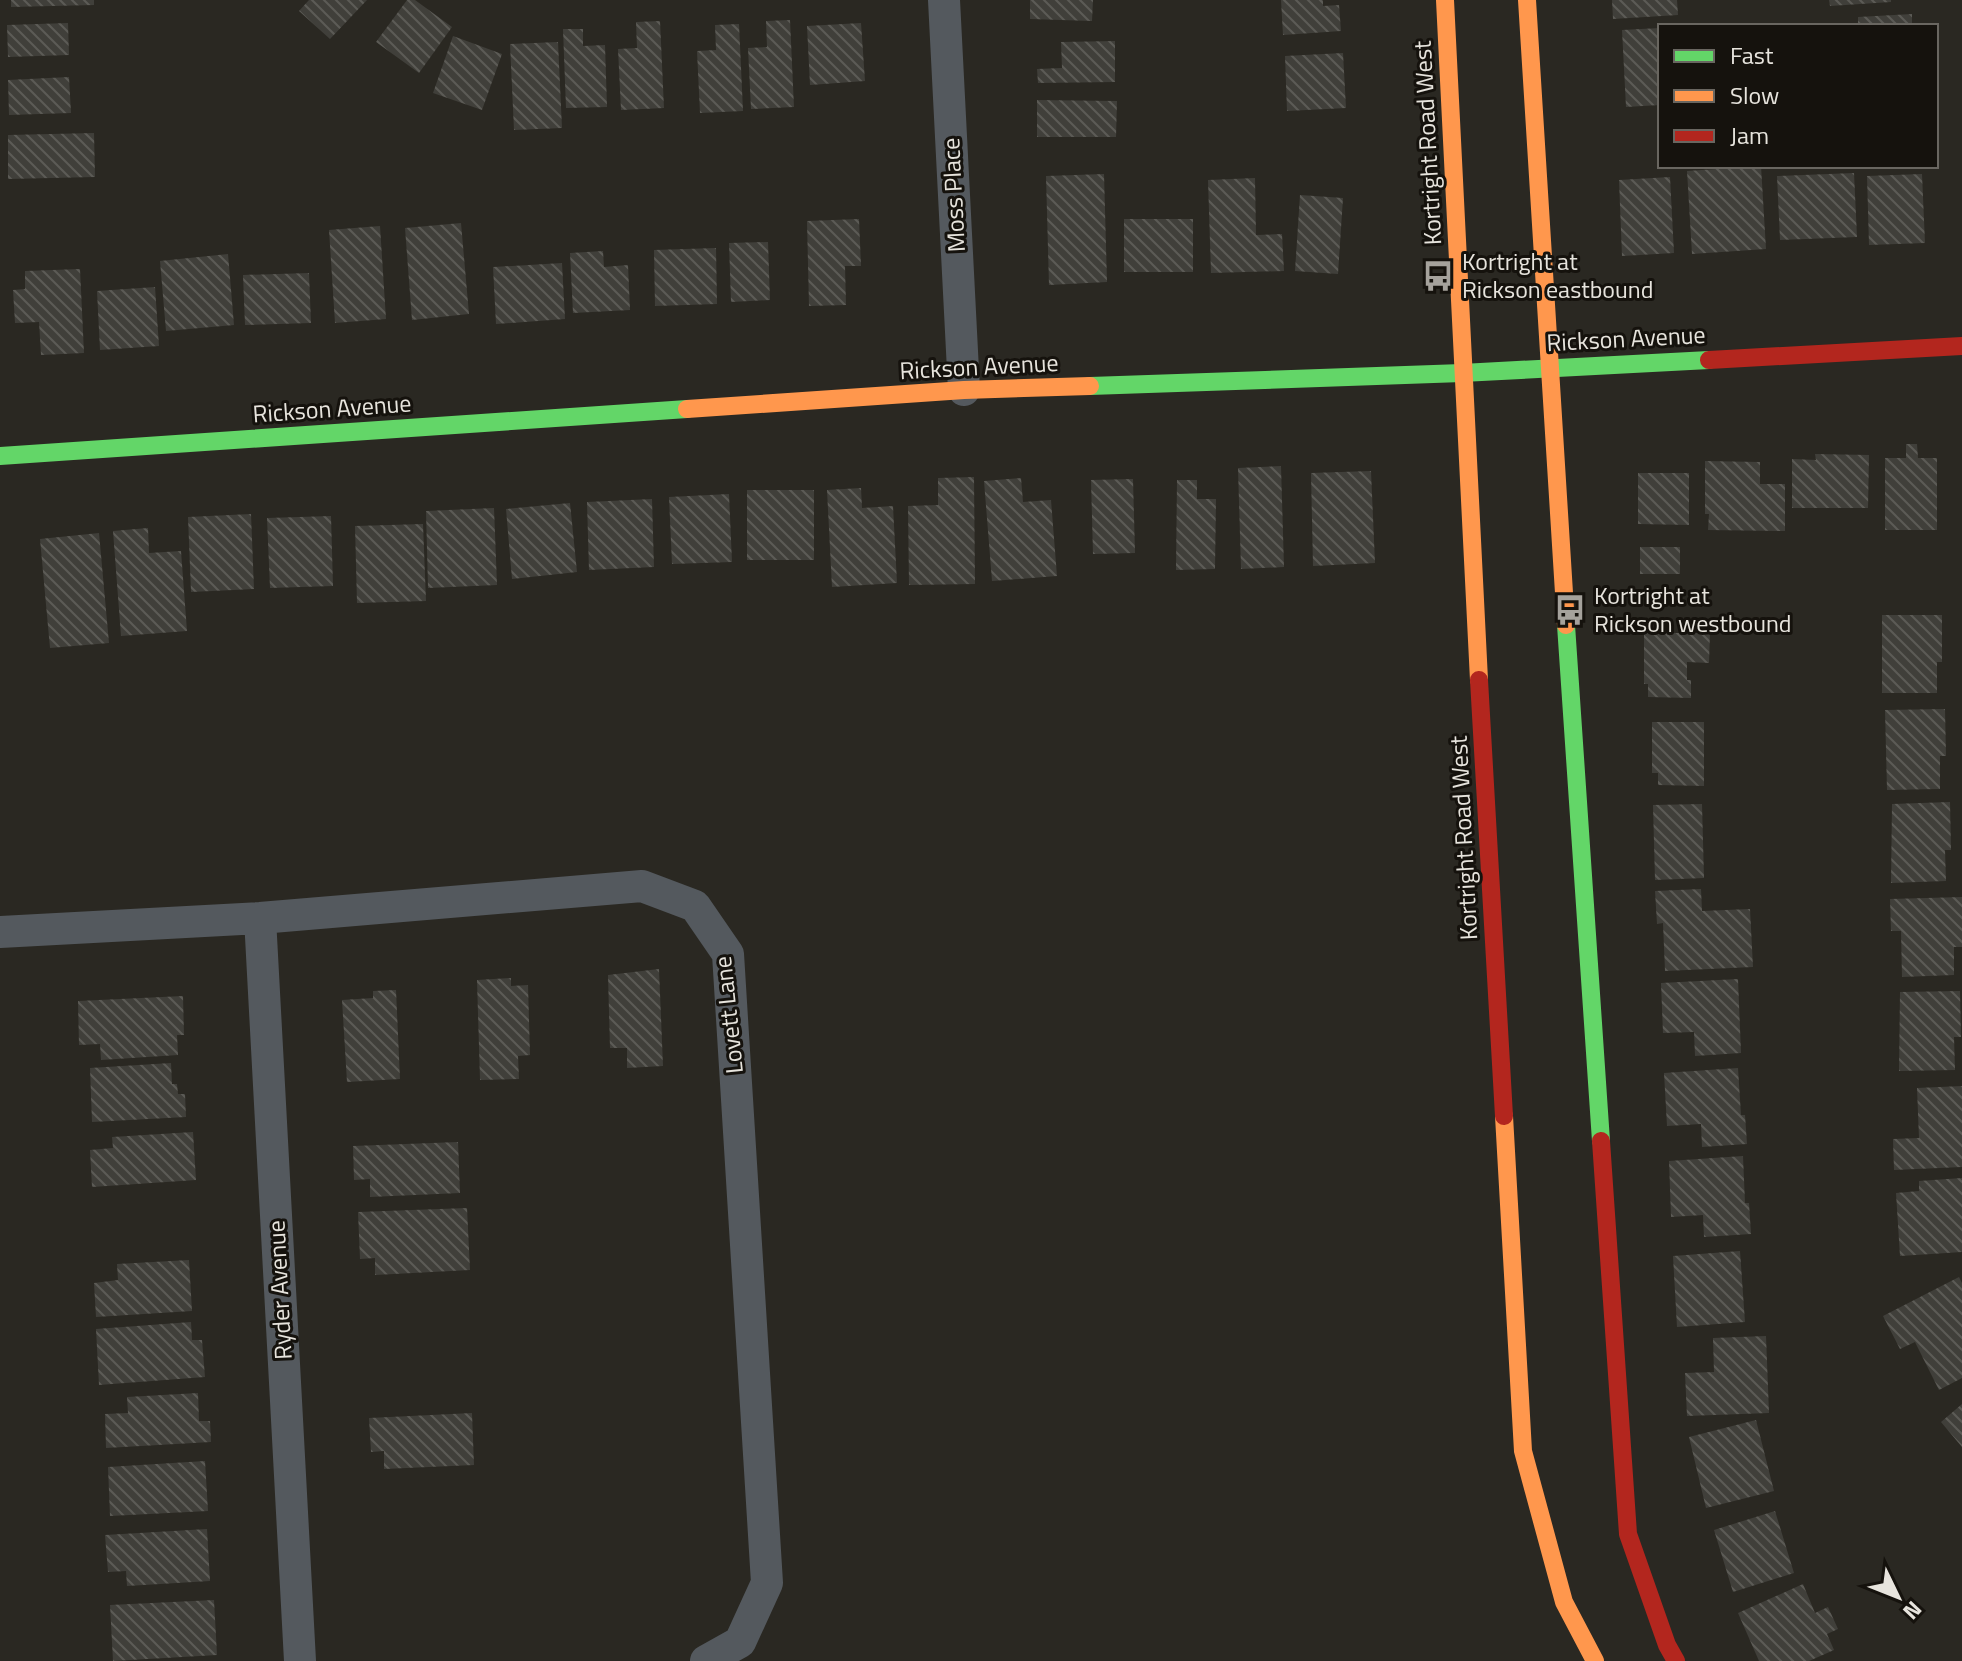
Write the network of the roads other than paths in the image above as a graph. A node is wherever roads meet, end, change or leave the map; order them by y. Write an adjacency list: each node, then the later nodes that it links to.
1 (944, 0): 7 (street, Moss Place)
2 (1445, 0): 6 (street, Kortright Road West)
3 (1527, 0): 5 (street)
4 (1962, 346): 5 (street, Rickson Avenue)
5 (1548, 367): 6 (street, Rickson Avenue); 14 (street)
6 (1462, 373): 7 (street, Rickson Avenue); 13 (street, Kortright Road West)
7 (964, 390): 8 (street, Rickson Avenue)
8 (0, 456)
9 (260, 918): 10 (street, Lovett Lane); 11 (street, Ryder Avenue); 12 (street, Lovett Lane)
10 (0, 932)
11 (300, 1661)
12 (706, 1661)
13 (1595, 1661)
14 (1676, 1661)

